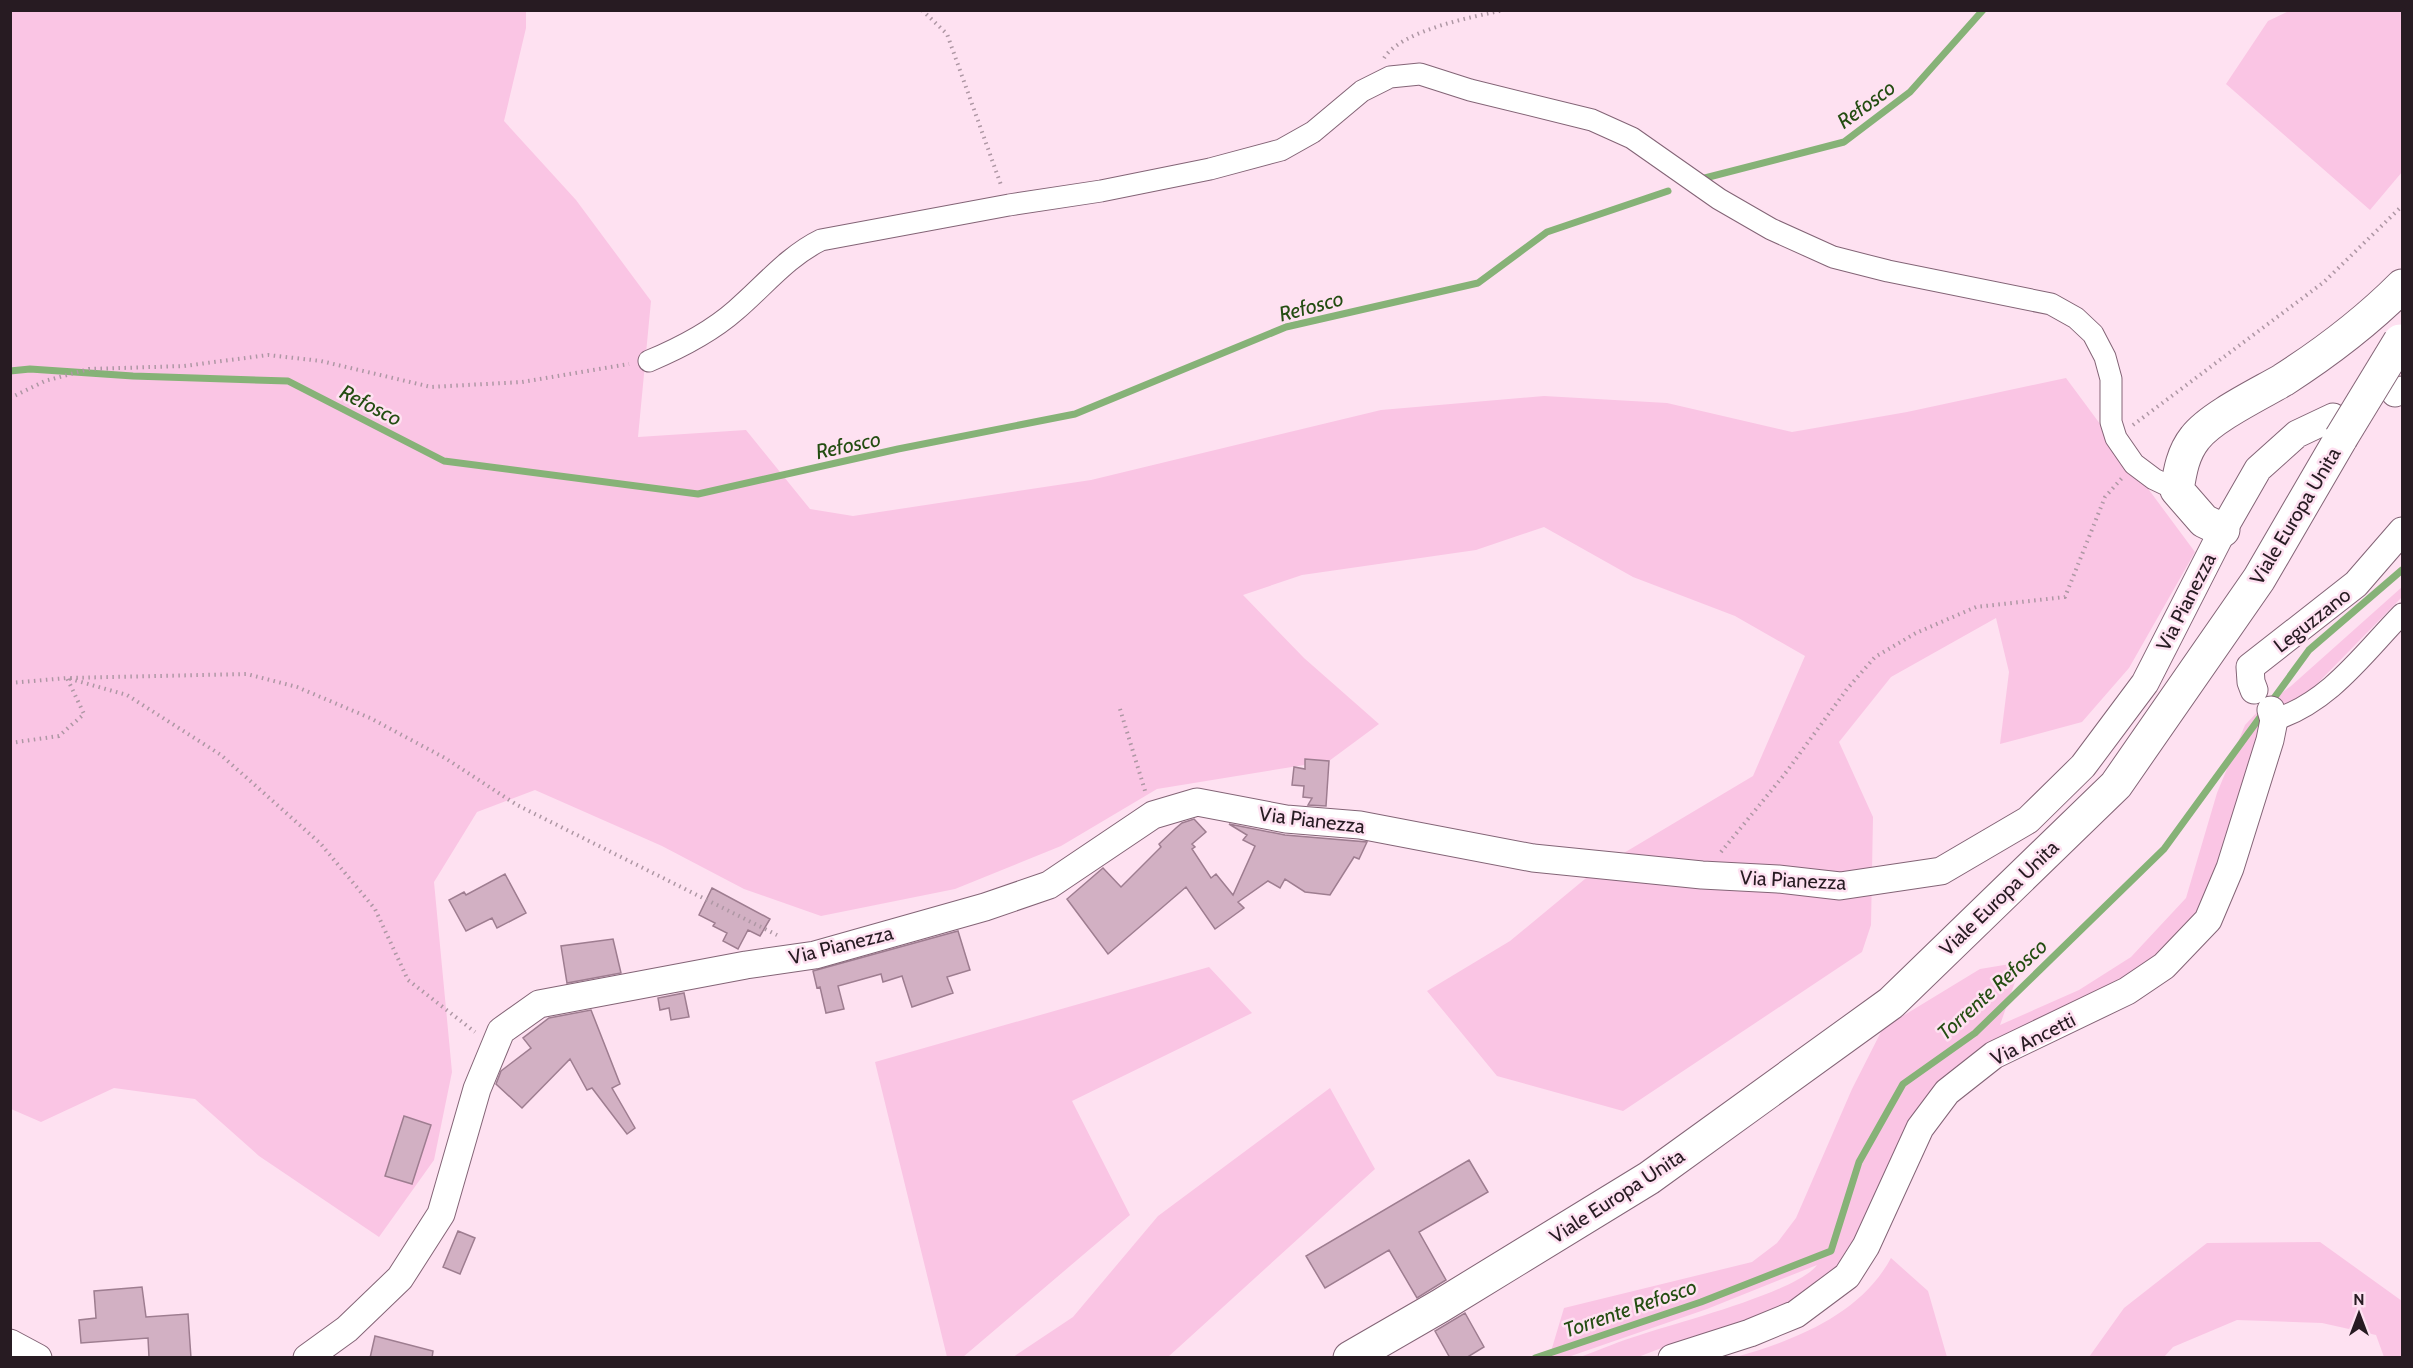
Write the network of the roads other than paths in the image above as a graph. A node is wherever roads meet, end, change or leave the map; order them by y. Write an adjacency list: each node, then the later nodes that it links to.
1 (2403, 286): 5 (highway)
2 (2401, 340): 4 (highway, Viale Europa Unita, bridge)
3 (649, 361): 5 (street)
4 (2337, 428): 6 (street, Via Pianezza); 13 (highway, Viale Europa Unita)
5 (2177, 490): 6 (highway)
6 (2223, 530): 12 (street, Via Pianezza)
7 (2403, 531): 9 (street, Leguzzano)
8 (2403, 614): 9 (street)
9 (2266, 706): 14 (street, Via Ancetti)
10 (10, 1343): 11 (street)
11 (38, 1358)
12 (307, 1358)
13 (1350, 1358)
14 (1672, 1358)

